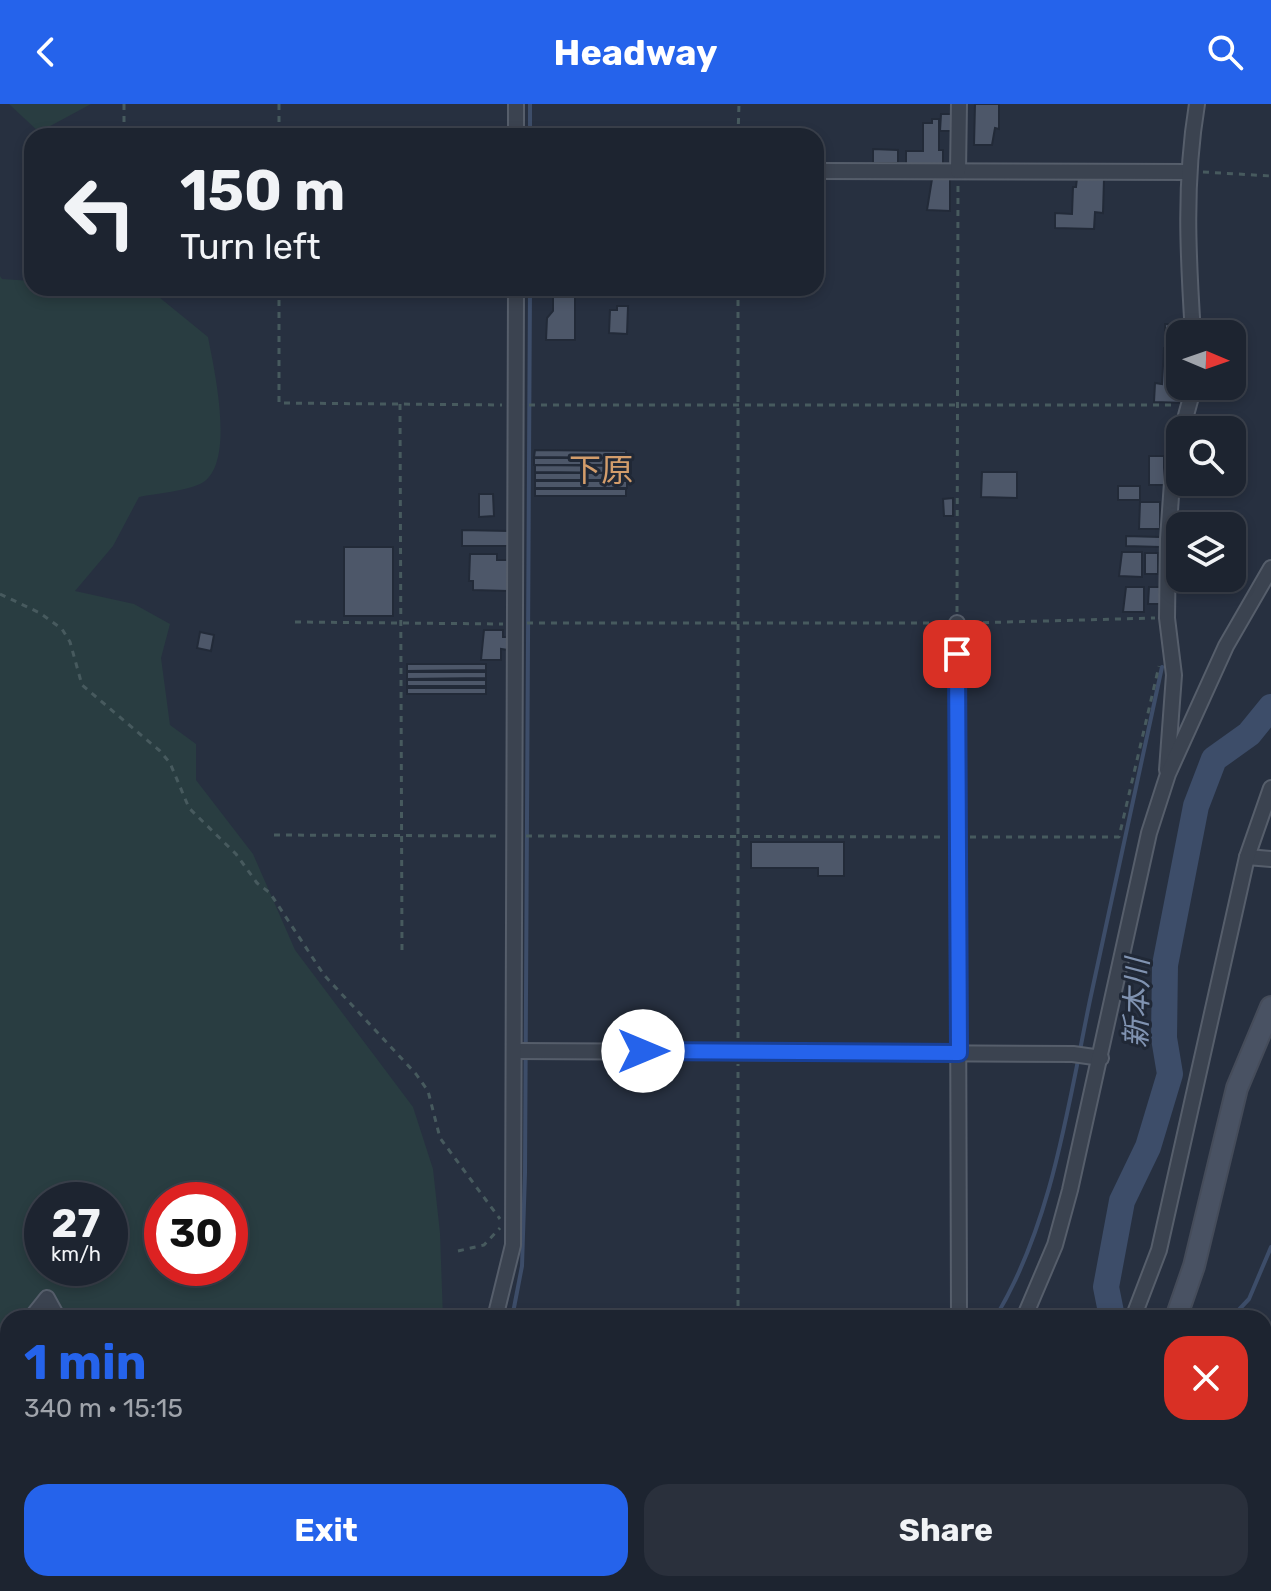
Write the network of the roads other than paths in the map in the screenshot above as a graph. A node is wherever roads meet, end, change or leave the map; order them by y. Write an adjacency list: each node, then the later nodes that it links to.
1 (516, 104): 4 (street)
2 (959, 104): 6 (street)
3 (1197, 104): 7 (street)
4 (516, 128)
5 (824, 171): 6 (street)
6 (958, 171): 7 (street)
7 (1188, 172): 9 (street)
8 (516, 296): 18 (street)
9 (1192, 320)
10 (1170, 496): 13 (street)
11 (1271, 568): 13 (street)
12 (957, 623): 19 (street)
13 (1168, 774): 20 (street)
14 (1271, 788): 15 (street)
15 (1247, 857): 16 (street); 26 (street)
16 (1271, 859)
17 (1271, 1007): 27 (street)
18 (516, 1051): 19 (street); 23 (street)
19 (959, 1053): 20 (street); 24 (street)
20 (1101, 1058): 25 (street)
21 (37, 1310): 22 (street)
22 (54, 1310)
23 (497, 1310)
24 (959, 1310)
25 (1027, 1310)
26 (1136, 1310)
27 (1179, 1310)

